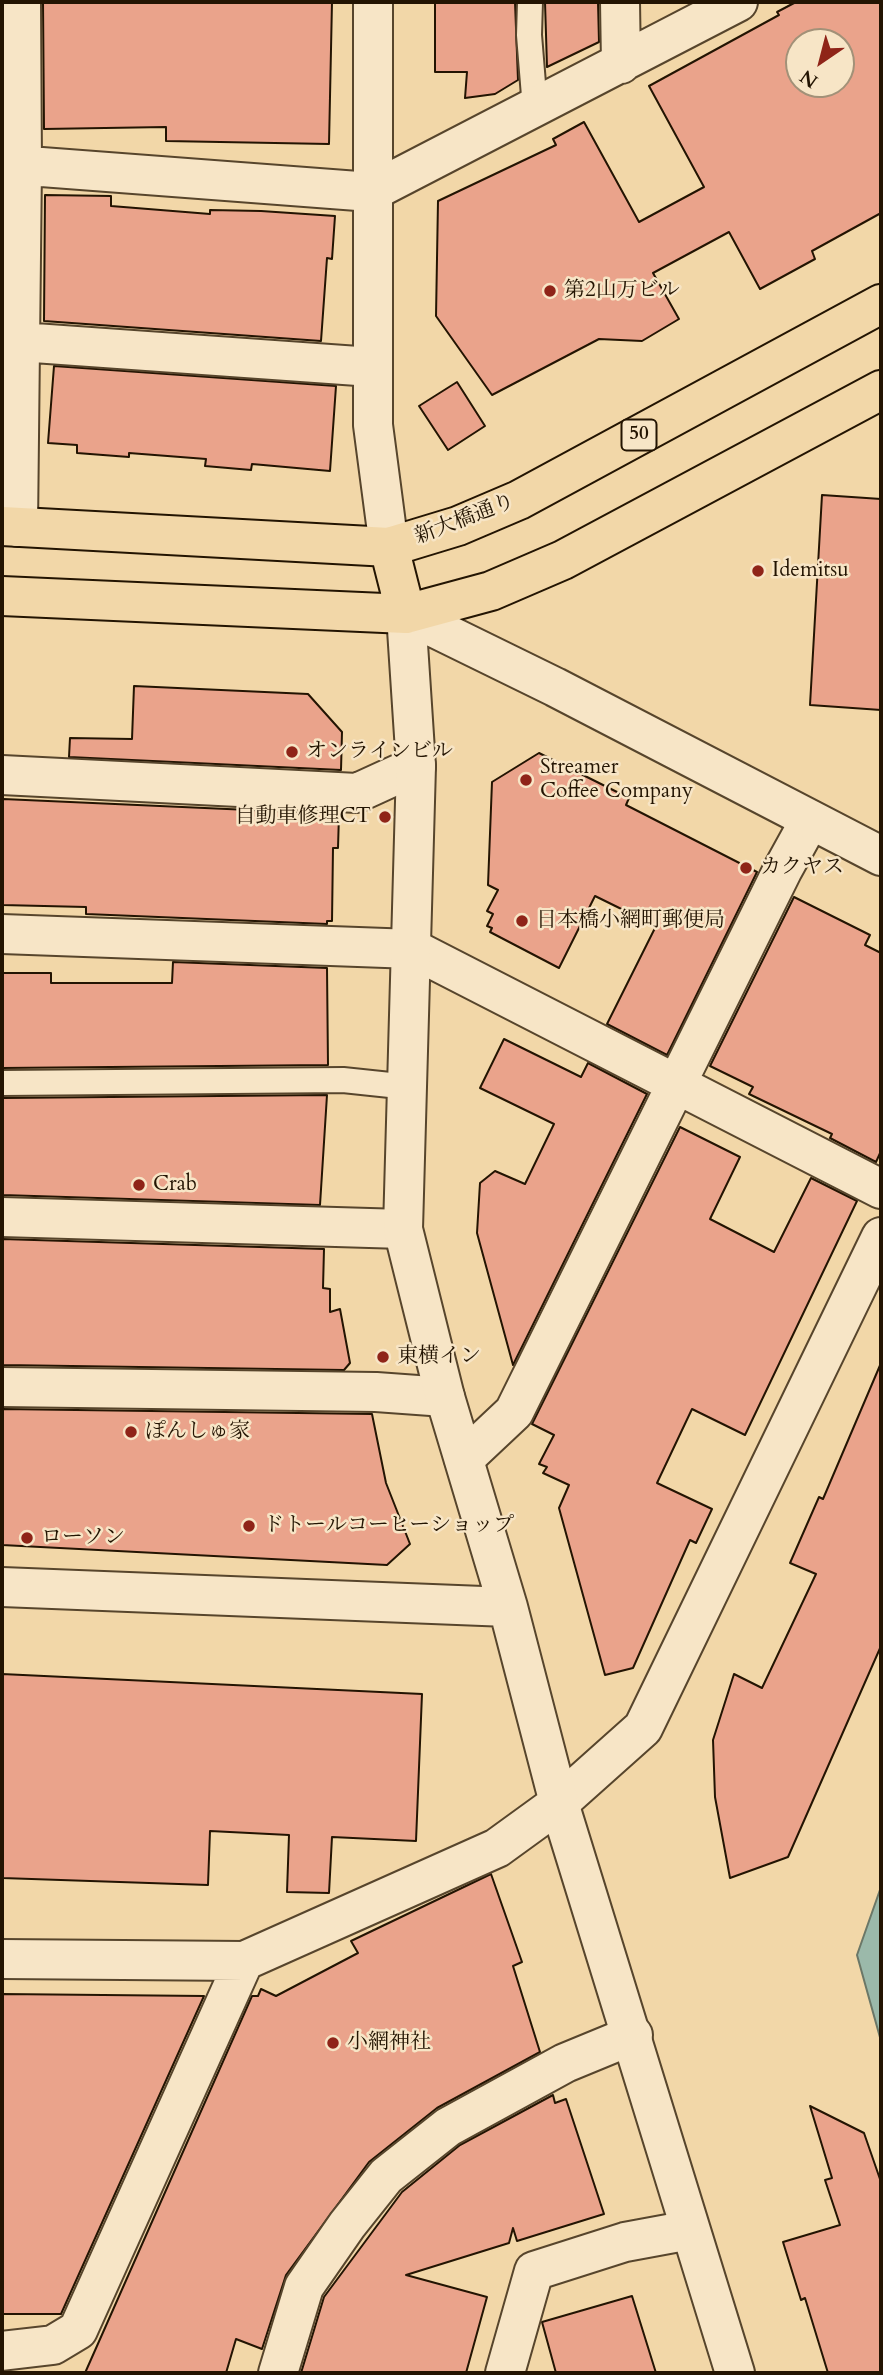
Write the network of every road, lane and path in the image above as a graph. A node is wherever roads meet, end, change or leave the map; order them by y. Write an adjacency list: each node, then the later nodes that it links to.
1 (21, 2): 8 (street)
2 (373, 2): 9 (street)
3 (530, 2): 7 (lane)
4 (620, 2): 6 (street)
5 (738, 2): 6 (street)
6 (621, 64): 7 (street)
7 (535, 108): 9 (street)
8 (12, 165): 9 (street); 11 (street)
9 (371, 192): 12 (street)
10 (881, 304): 15 (main road, 新大橋通り / 50)
11 (19, 341): 12 (street); 14 (street)
12 (372, 367): 15 (street)
13 (881, 390): 17 (main road)
14 (10, 527): 15 (main road, 新大橋通り / 50)
15 (389, 547): 17 (main road)
16 (2, 596): 17 (main road)
17 (406, 614): 18 (street); 20 (street)
18 (416, 766): 19 (street); 23 (street)
19 (2, 775)
20 (810, 820): 21 (street); 25 (street)
21 (881, 856)
22 (2, 934): 23 (street)
23 (413, 949): 25 (street); 26 (street)
24 (2, 1083): 26 (lane)
25 (677, 1084): 27 (street); 33 (street)
26 (409, 1087): 29 (street)
27 (881, 1189)
28 (2, 1217): 29 (street)
29 (403, 1229): 32 (street)
30 (881, 1237): 36 (street)
31 (2, 1387): 32 (street)
32 (445, 1397): 33 (street)
33 (464, 1458): 35 (street)
34 (2, 1587): 35 (street)
35 (508, 1607): 36 (street)
36 (559, 1803): 38 (street); 39 (street)
37 (2, 1959): 38 (street)
38 (244, 1961): 41 (street)
39 (633, 2035): 40 (street); 42 (street)
40 (690, 2230): 43 (street); 44 (street)
41 (2, 2351)
42 (278, 2373)
43 (505, 2373)
44 (734, 2373)

